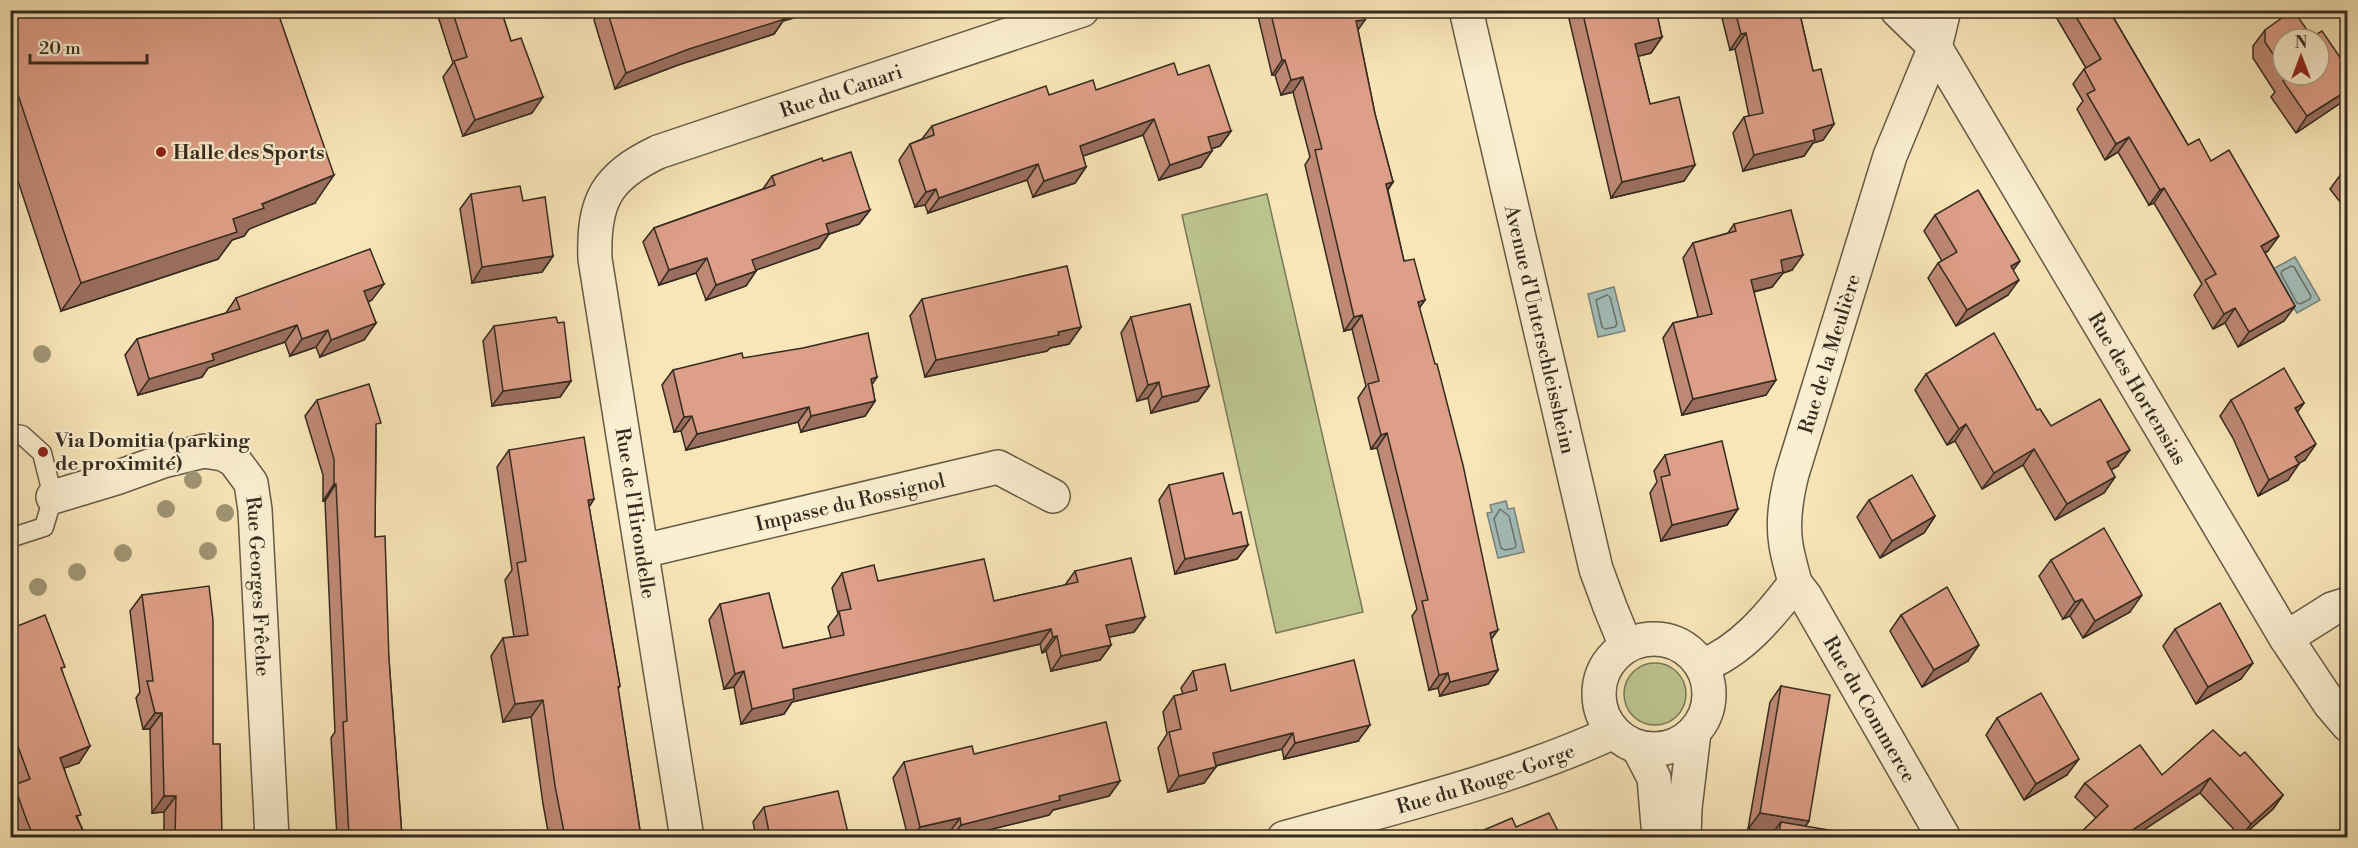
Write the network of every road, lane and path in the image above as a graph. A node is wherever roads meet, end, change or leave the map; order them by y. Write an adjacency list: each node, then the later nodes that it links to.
1 (1082, 10): 6 (street, Rue du Canari)
2 (1466, 10): 15 (street, Avenue d'Unterschleissheim)
3 (1897, 10): 5 (street, Rue des Hortensias)
4 (1944, 10): 5 (street, Rue de la Meulière)
5 (1935, 47): 12 (street, Rue de la Meulière); 14 (street, Rue des Hortensias)
6 (608, 190): 11 (street, Rue de l'Hirondelle)
7 (10, 433): 9 (lane)
8 (1053, 496): 11 (street, Impasse du Rossignol)
9 (53, 497): 10 (lane); 20 (street, Rue Georges Frêche)
10 (10, 538)
11 (643, 551): 21 (street, Rue de l'Hirondelle)
12 (1795, 583): 16 (street); 25 (street, Rue du Commerce)
13 (2348, 604): 14 (street)
14 (2286, 638): 17 (street, Rue des Hortensias)
15 (1626, 646): 16 (street); 19 (street)
16 (1702, 666): 18 (street)
17 (2348, 725)
18 (1694, 732): 19 (street); 24 (street)
19 (1626, 740): 22 (street, Rue du Rouge-Gorge); 23 (street)
20 (272, 837)
21 (687, 837)
22 (1284, 837)
23 (1659, 837)
24 (1684, 837)
25 (1944, 837)

